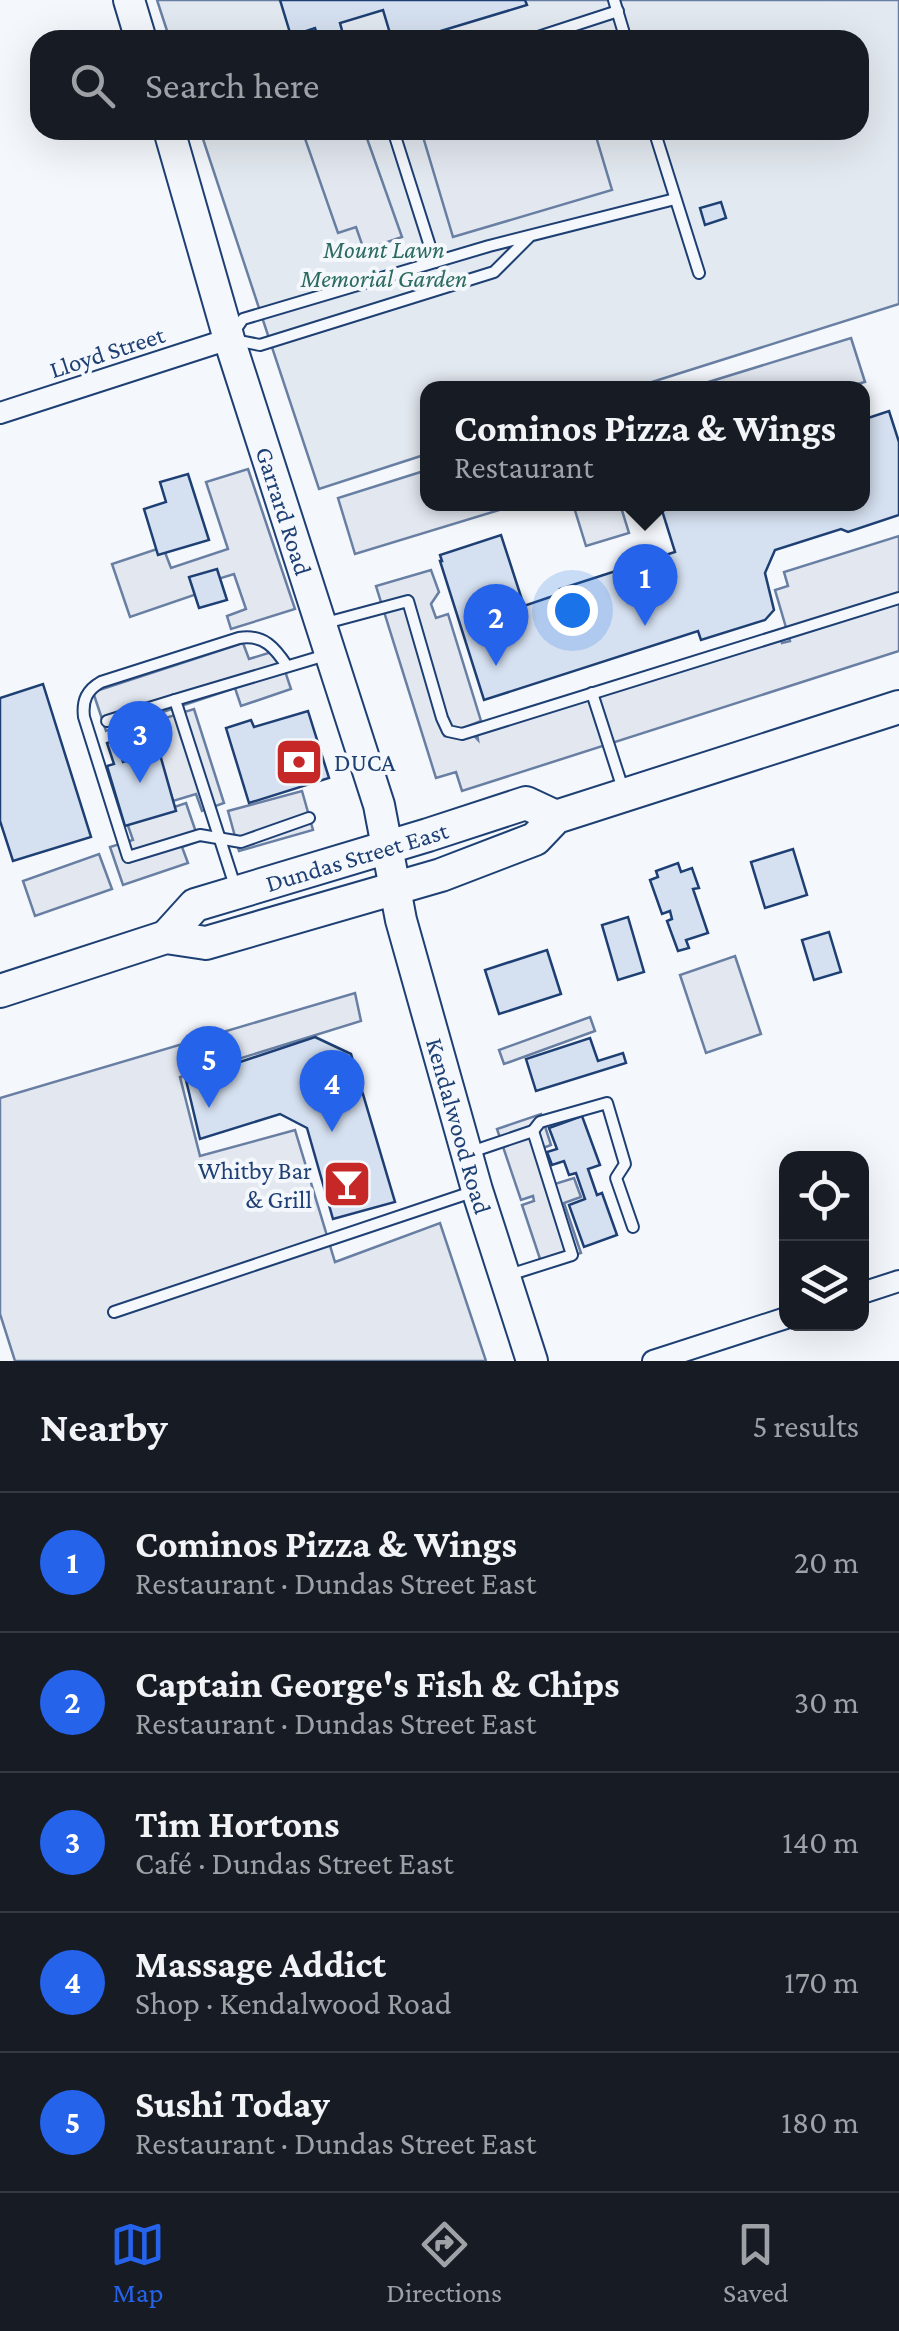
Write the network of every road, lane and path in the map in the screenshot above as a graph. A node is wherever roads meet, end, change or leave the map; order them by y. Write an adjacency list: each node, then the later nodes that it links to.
1 (129, 0): 3 (street)
2 (616, 5): 4 (lane); 5 (lane)
3 (138, 30)
4 (554, 30)
5 (623, 30)
6 (173, 140): 13 (street, Garrard Road)
7 (396, 140): 11 (lane)
8 (657, 140): 9 (lane)
9 (675, 199): 10 (lane); 12 (lane)
10 (530, 236): 11 (lane); 13 (lane)
11 (434, 262): 13 (lane)
12 (698, 273)
13 (229, 339): 14 (street, Lloyd Street); 16 (street, Garrard Road)
14 (0, 412)
15 (899, 598): 18 (lane)
16 (326, 639): 17 (lane); 18 (lane); 26 (street, Garrard Road)
17 (288, 666): 19 (lane); 25 (lane)
18 (592, 693): 22 (lane)
19 (175, 700): 21 (lane); 25 (lane)
20 (899, 707): 22 (main road, Dundas Street East)
21 (107, 722)
22 (624, 794): 23 (main road, Dundas Street East)
23 (556, 817): 26 (main road, Dundas Street East); 27 (main road, Dundas Street East)
24 (309, 818): 25 (lane)
25 (220, 839): 28 (lane)
26 (387, 847): 27 (street, Garrard Road); 28 (main road, Dundas Street East)
27 (394, 889): 29 (main road, Dundas Street East); 32 (street, Kendalwood Road)
28 (237, 892): 29 (main road, Dundas Street East)
29 (166, 938): 30 (main road, Dundas Street East)
30 (0, 991)
31 (534, 1131): 32 (lane); 34 (lane); 35 (lane)
32 (467, 1153): 33 (street, Kendalwood Road)
33 (477, 1190): 35 (street, Kendalwood Road); 38 (lane)
34 (633, 1227)
35 (504, 1276): 40 (street, Kendalwood Road)
36 (899, 1281): 37 (street)
37 (869, 1291)
38 (114, 1312)
39 (779, 1320): 41 (street)
40 (532, 1361)
41 (653, 1361)

